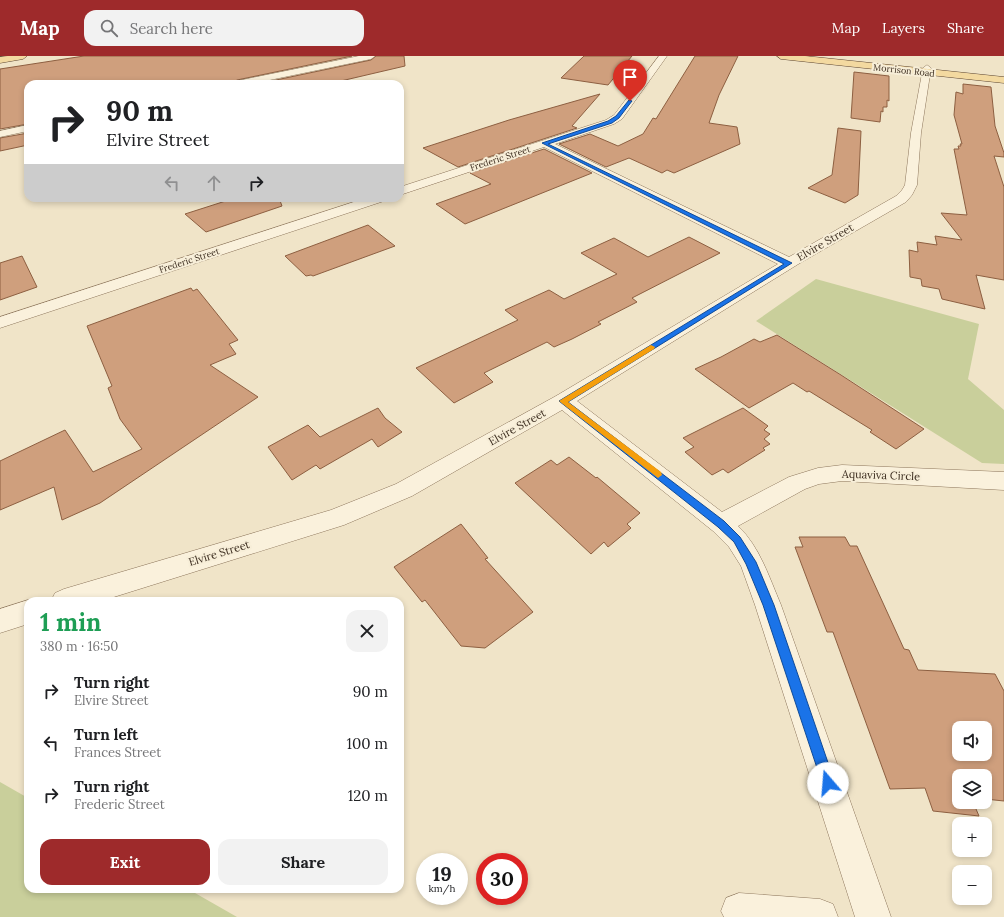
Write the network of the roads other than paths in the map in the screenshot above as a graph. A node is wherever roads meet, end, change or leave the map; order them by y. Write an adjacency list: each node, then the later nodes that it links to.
1 (23, 56): 6 (main road)
2 (372, 56): 9 (street)
3 (663, 56): 13 (street, Frederic Street)
4 (781, 56): 7 (main road, Morrison Road)
5 (819, 56): 7 (main road, Morrison Road)
6 (0, 60)
7 (926, 70): 8 (main road, Morrison Road); 10 (main road, Morrison Road); 16 (street, Elvire Street)
8 (1004, 75)
9 (256, 80)
10 (1004, 80)
11 (24, 129): 12 (street)
12 (0, 134)
13 (544, 143): 14 (street, Frederic Street); 16 (street)
14 (404, 190)
15 (367, 202): 17 (street, Frederic Street)
16 (789, 263): 18 (street, Elvire Street)
17 (0, 323)
18 (563, 401): 20 (street); 21 (street, Elvire Street)
19 (1004, 481): 20 (street, Aquaviva Circle)
20 (721, 524): 26 (street)
21 (77, 597)
22 (24, 613): 23 (street)
23 (0, 621)
24 (739, 910): 25 (street)
25 (820, 917)
26 (873, 917)

